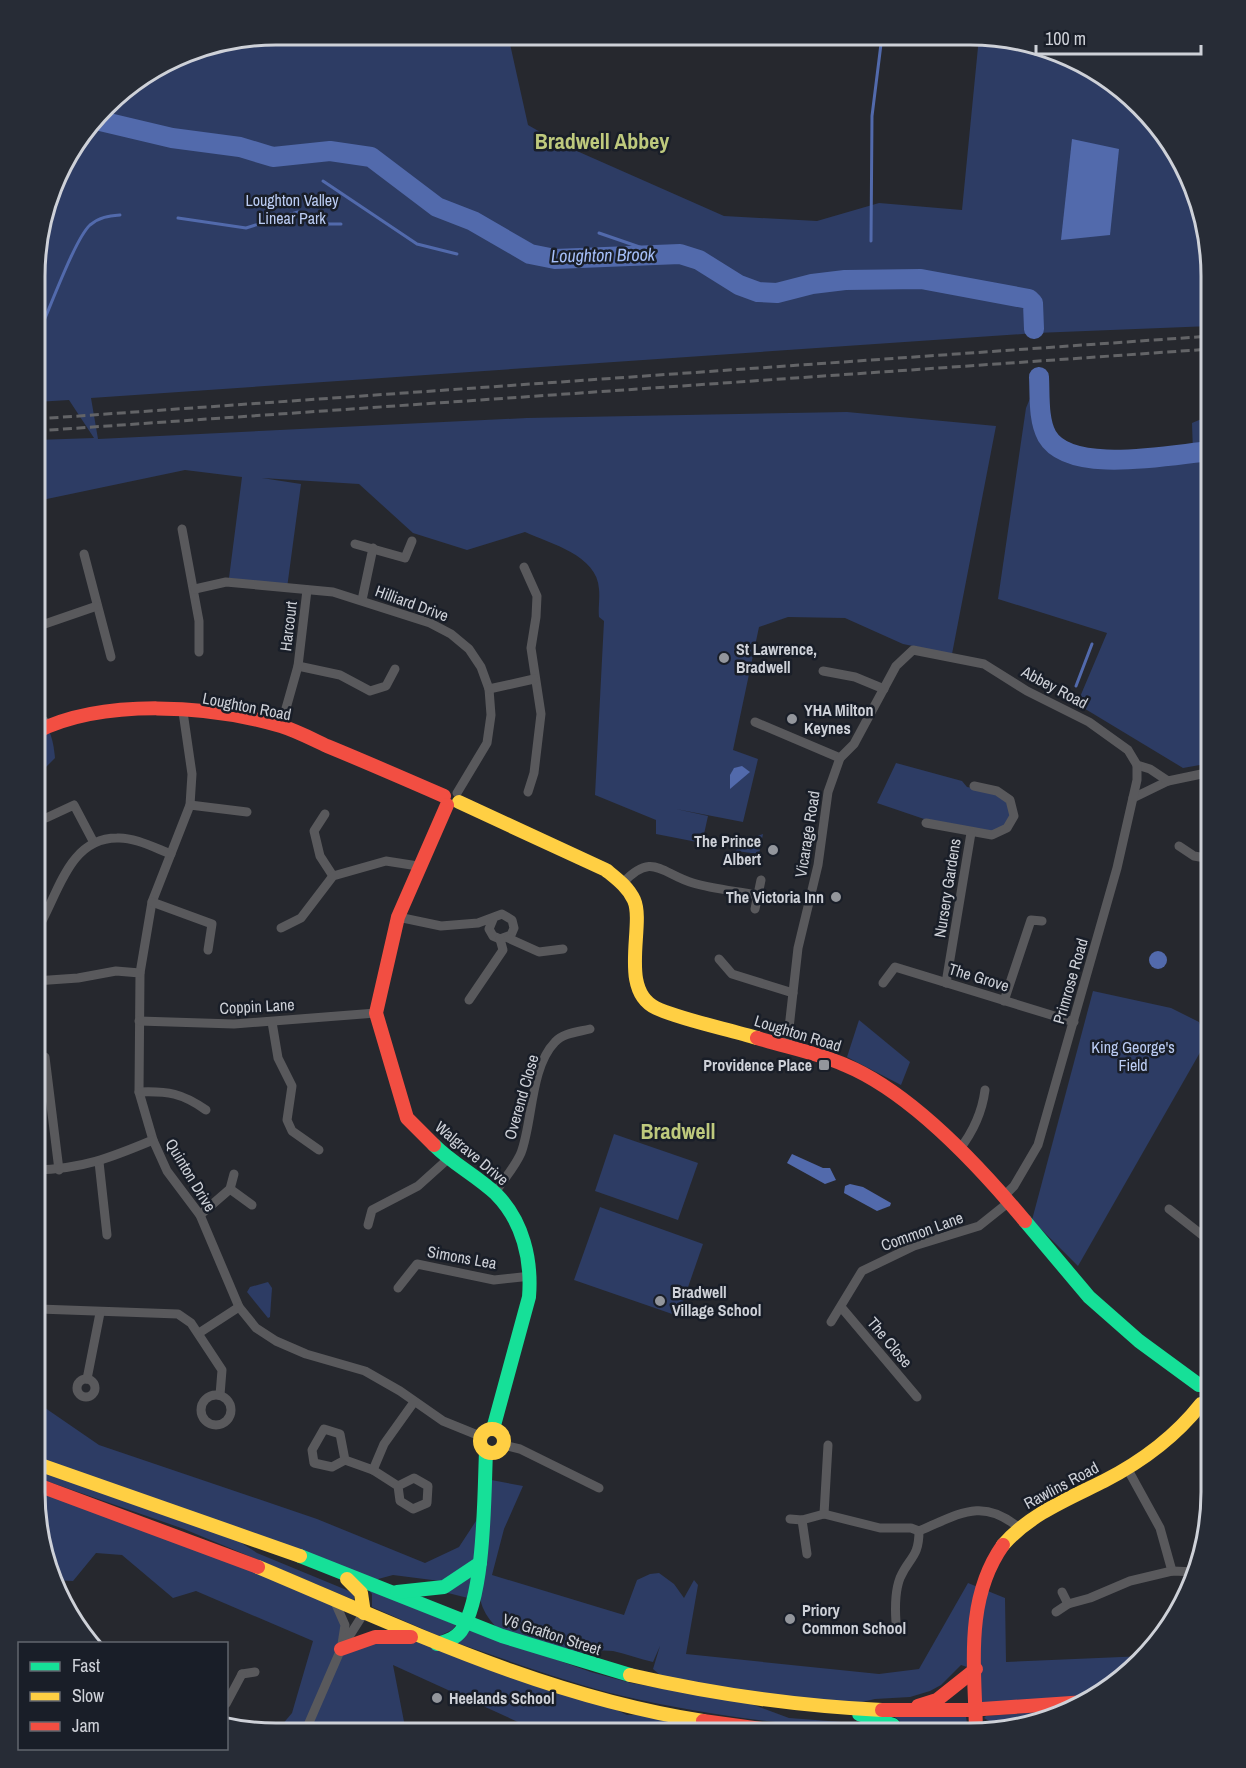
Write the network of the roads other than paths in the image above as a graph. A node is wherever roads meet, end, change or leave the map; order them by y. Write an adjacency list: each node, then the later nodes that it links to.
1 (182, 529): 7 (street)
2 (412, 541): 4 (street)
3 (355, 544): 4 (street)
4 (373, 549): 9 (street, Hilliard Drive)
5 (84, 554): 10 (street)
6 (524, 567): 18 (street)
7 (195, 589): 8 (street, Hilliard Drive); 13 (street)
8 (307, 590): 9 (street, Hilliard Drive); 15 (street, Harcourt)
9 (362, 600): 19 (street, Hilliard Drive)
10 (97, 606): 11 (street); 14 (street)
11 (45, 624)
12 (913, 650): 20 (street, Vicarage Road); 26 (street, Abbey Road)
13 (200, 652)
14 (111, 657)
15 (298, 666): 16 (street, Harcourt); 24 (street, Harcourt)
16 (395, 669)
17 (823, 670): 20 (street)
18 (534, 679): 19 (street); 30 (street)
19 (489, 689): 32 (street, Hilliard Drive)
20 (884, 689): 25 (street, Vicarage Road)
21 (183, 712): 23 (street, Loughton Road); 24 (street, Loughton Road); 33 (street, Quinton Drive)
22 (755, 722): 25 (street)
23 (45, 726)
24 (281, 726): 32 (street, Loughton Road)
25 (840, 758): 65 (street, Vicarage Road)
26 (1137, 765): 28 (street, Abbey Road); 31 (street, Primrose Road)
27 (1201, 774): 28 (street)
28 (1168, 781): 31 (street)
29 (974, 786): 38 (street, Nursery Gardens)
30 (528, 792)
31 (1133, 798): 71 (street, Primrose Road)
32 (452, 799): 43 (street, Walgrave Drive); 46 (street, Loughton Road)
33 (190, 805): 34 (street); 41 (street, Quinton Drive)
34 (247, 812)
35 (325, 814): 44 (street)
36 (46, 818): 39 (street)
37 (926, 823): 38 (street, Nursery Gardens)
38 (971, 833): 64 (street, Nursery Gardens)
39 (93, 841): 41 (street); 50 (street)
40 (1179, 846): 42 (street)
41 (171, 854): 48 (street, Quinton Drive)
42 (1201, 857)
43 (418, 866): 44 (street); 51 (street, Walgrave Drive)
44 (333, 876): 55 (street)
45 (761, 879): 47 (street)
46 (623, 884): 47 (street); 73 (street, Loughton Road)
47 (757, 896): 49 (street)
48 (153, 902): 59 (street); 61 (street, Quinton Drive)
49 (755, 909)
50 (45, 914)
51 (398, 917): 54 (street); 68 (street, Walgrave Drive)
52 (494, 917): 54 (street); 56 (street); 57 (street)
53 (1042, 921): 67 (street)
54 (478, 923): 56 (street)
55 (281, 928)
56 (491, 933): 57 (street)
57 (504, 938): 58 (street); 66 (street)
58 (563, 949)
59 (208, 950)
60 (719, 959): 65 (street)
61 (140, 973): 62 (street); 69 (street, Quinton Drive)
62 (45, 980)
63 (883, 983): 64 (street, The Grove)
64 (946, 983): 67 (street, The Grove)
65 (793, 993): 73 (street, Vicarage Road)
66 (469, 1000)
67 (1005, 1001): 71 (street, The Grove)
68 (376, 1012): 70 (street, Coppin Lane); 81 (street, Walgrave Drive)
69 (140, 1021): 70 (street, Coppin Lane); 76 (street, Quinton Drive)
70 (272, 1022): 79 (street)
71 (1074, 1022): 88 (street, Primrose Road)
72 (590, 1029): 87 (street, Overend Close)
73 (787, 1046): 80 (street, Loughton Road)
74 (45, 1057): 84 (street)
75 (986, 1090): 80 (street)
76 (139, 1092): 77 (street); 78 (street, Quinton Drive)
77 (206, 1110)
78 (153, 1140): 82 (street); 91 (street, Quinton Drive)
79 (319, 1150)
80 (959, 1150): 88 (street, Loughton Road)
81 (448, 1159): 87 (street, Walgrave Drive); 92 (street)
82 (99, 1162): 84 (street); 94 (street)
83 (45, 1170): 84 (street)
84 (59, 1170)
85 (234, 1174): 86 (street)
86 (230, 1189): 89 (street); 91 (street)
87 (495, 1193): 95 (street, Walgrave Drive)
88 (1007, 1199): 98 (street, Common Lane); 104 (street, Loughton Road)
89 (252, 1205)
90 (1169, 1209): 93 (street)
91 (200, 1215): 97 (street, Quinton Drive)
92 (368, 1225)
93 (1201, 1234)
94 (107, 1235)
95 (531, 1276): 96 (street, Simons Lea); 109 (street, Walgrave Drive)
96 (398, 1288)
97 (239, 1307): 102 (street); 107 (street, Quinton Drive)
98 (841, 1307): 101 (street, Common Lane); 106 (street, The Close)
99 (45, 1312): 100 (street)
100 (100, 1312): 102 (street); 103 (street)
101 (831, 1322)
102 (199, 1333): 105 (street)
103 (87, 1379)
104 (1201, 1381)
105 (220, 1395)
106 (917, 1396)
107 (414, 1402): 110 (street, Quinton Drive); 117 (street)
108 (1201, 1408): 116 (street, Rawlins Road)
109 (493, 1429): 110 (street); 111 (street)
110 (480, 1437): 113 (street)
111 (503, 1445): 113 (street); 120 (street)
112 (828, 1446): 121 (street)
113 (486, 1452): 127 (street)
114 (345, 1460): 114 (street); 117 (street)
115 (45, 1466): 128 (street, V6 Grafton Street)
116 (1127, 1468): 124 (street, Rawlins Road); 129 (street)
117 (373, 1470): 118 (street)
118 (398, 1486)
119 (45, 1488): 133 (street)
120 (599, 1488)
121 (824, 1514): 123 (street); 125 (street)
122 (790, 1519): 123 (street)
123 (802, 1520): 126 (street)
124 (1019, 1528): 125 (street); 142 (street, Rawlins Road)
125 (919, 1531): 138 (street)
126 (807, 1554)
127 (480, 1563): 132 (street); 137 (street)
128 (330, 1568): 132 (street, V6 Grafton Street); 136 (street)
129 (1172, 1571): 130 (street); 134 (street)
130 (1187, 1572)
131 (1062, 1592): 134 (street)
132 (392, 1593): 137 (street, V6 Grafton Street)
133 (334, 1599): 136 (street); 141 (street)
134 (1068, 1604): 135 (street)
135 (1056, 1612)
136 (364, 1613): 139 (street); 141 (street)
137 (465, 1622): 140 (street); 146 (street, V6 Grafton Street)
138 (896, 1622)
139 (423, 1638): 140 (street); 141 (street)
140 (437, 1644): 150 (street)
141 (341, 1649): 149 (street)
142 (976, 1669): 147 (street); 148 (street, Rawlins Road)
143 (255, 1672): 144 (street)
144 (228, 1699)
145 (1060, 1704): 148 (street, V6 Grafton Street)
146 (833, 1708): 147 (street, V6 Grafton Street); 151 (street)
147 (907, 1710): 148 (street, V6 Grafton Street)
148 (976, 1711): 152 (street, Rawlins Road)
149 (308, 1723)
150 (711, 1723)
151 (886, 1723)
152 (976, 1723)

